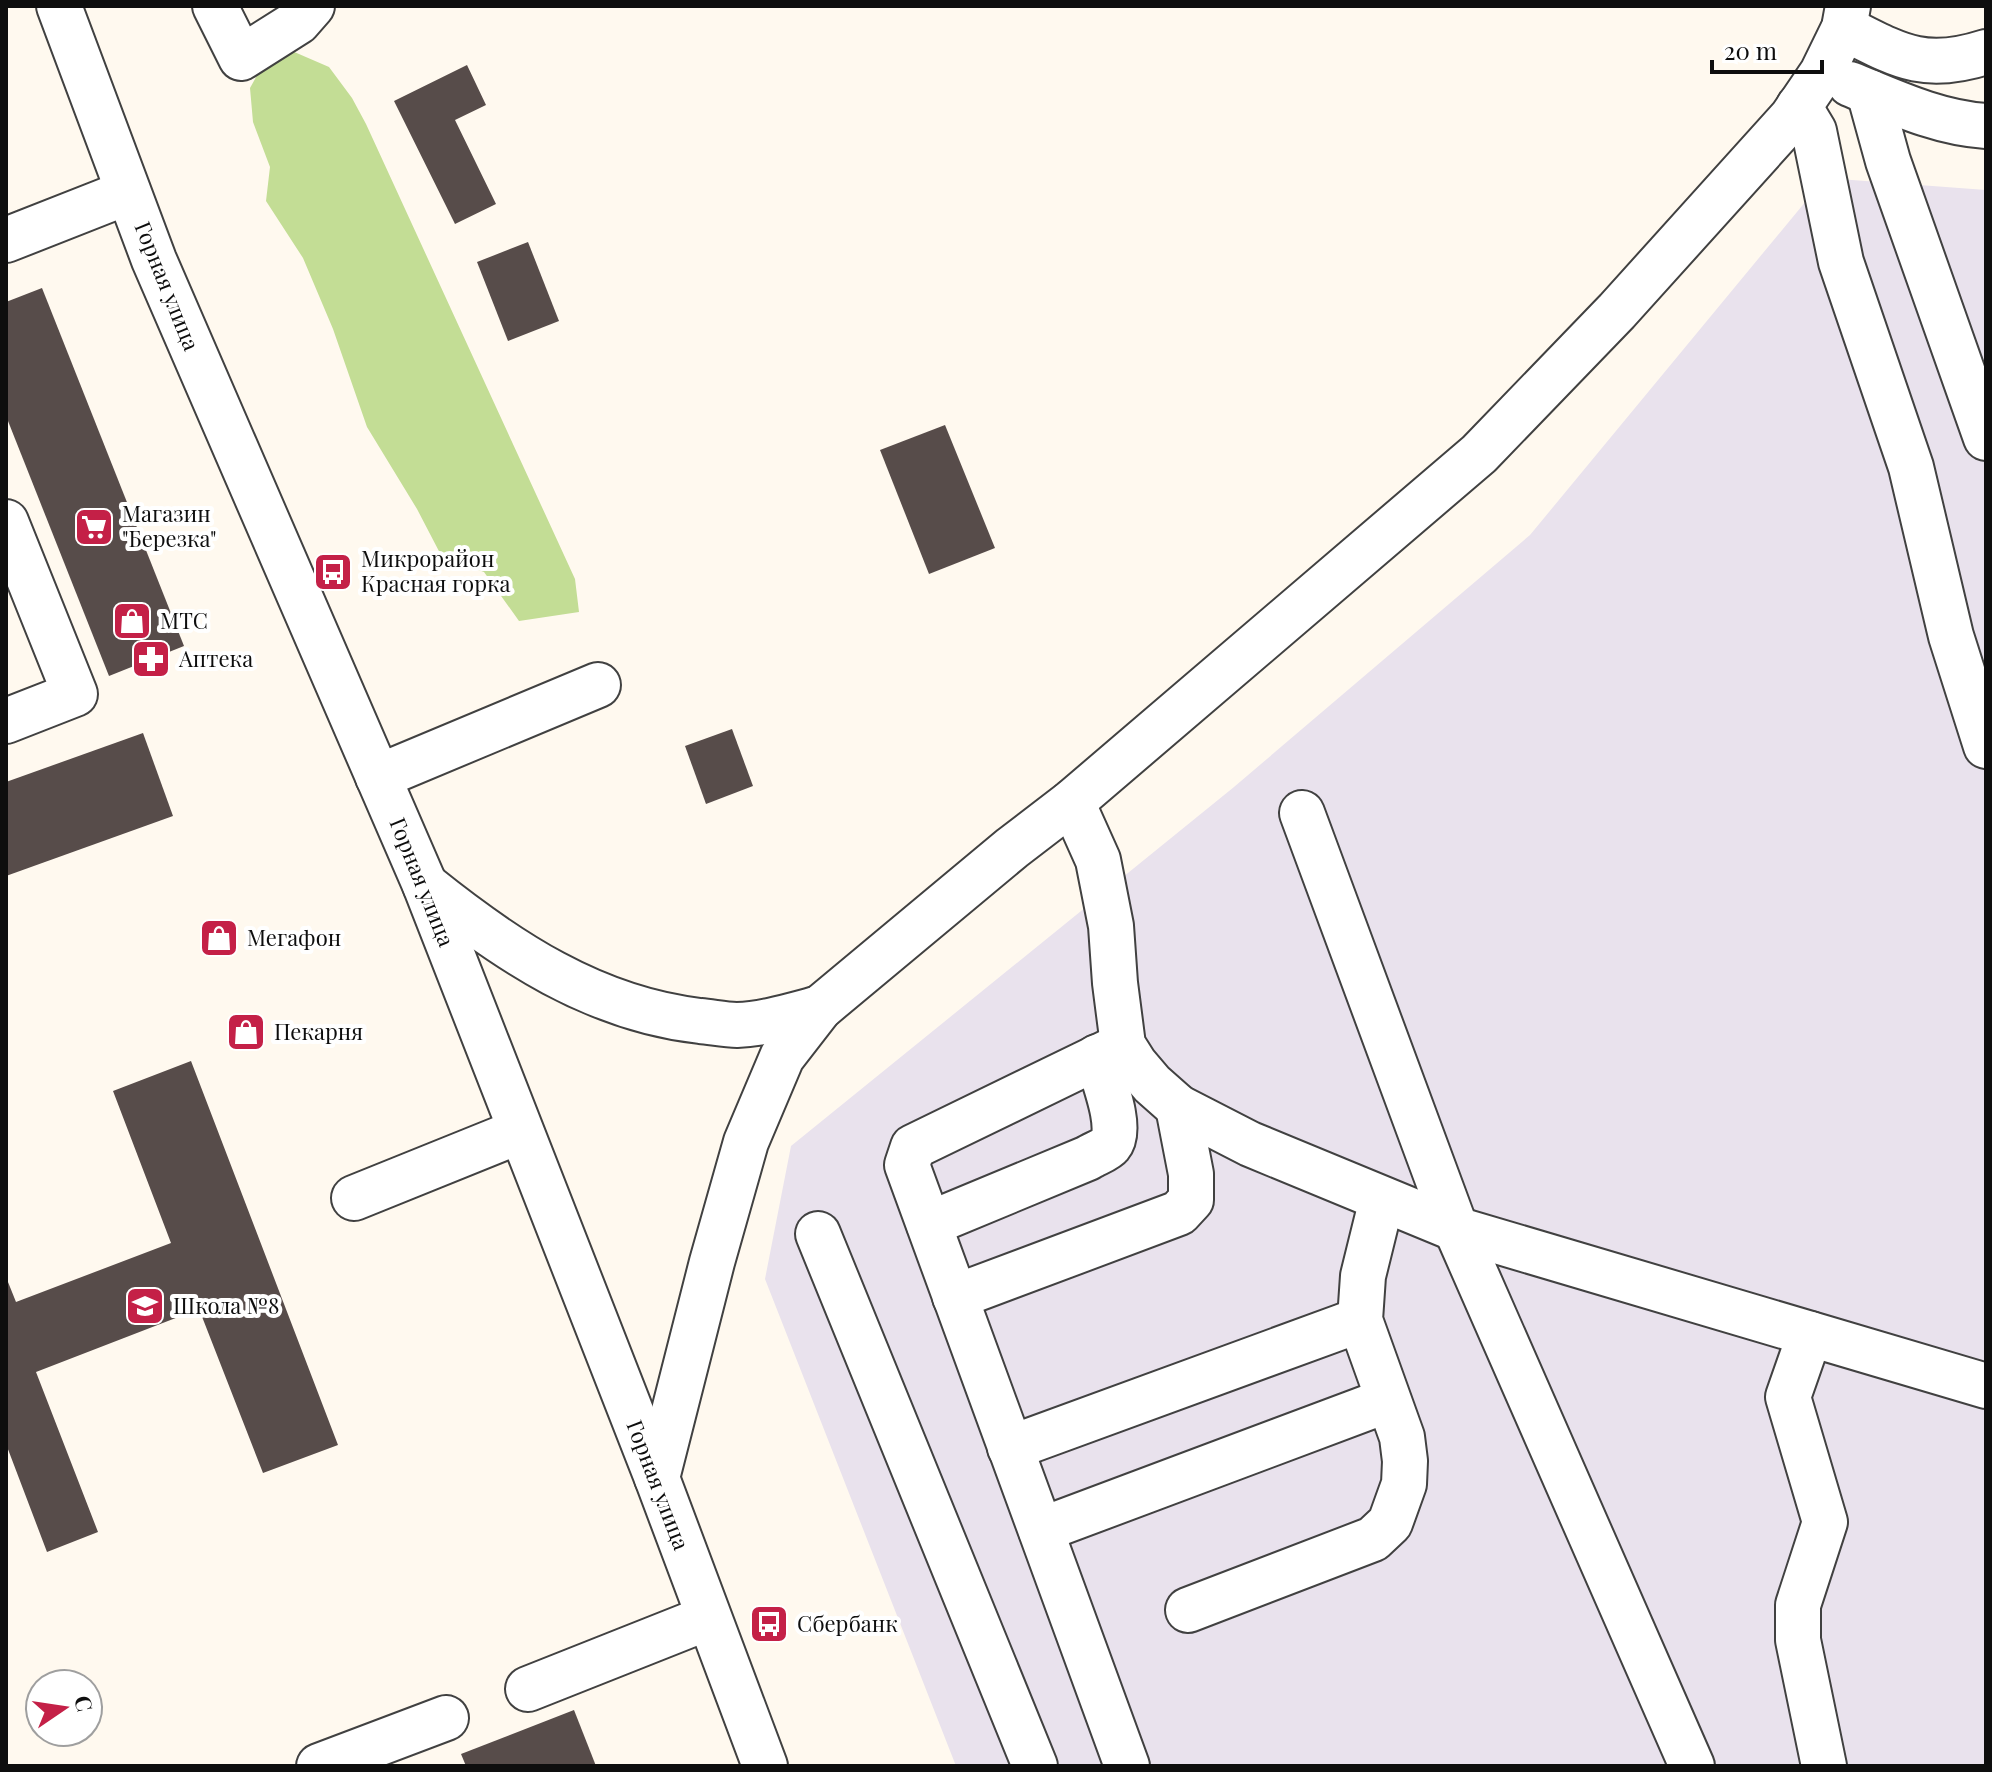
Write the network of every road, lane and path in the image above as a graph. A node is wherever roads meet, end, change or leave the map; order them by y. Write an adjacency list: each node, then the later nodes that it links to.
1 (59, 6): 9 (street, Горная улица)
2 (215, 6): 3 (street)
3 (312, 6)
4 (1846, 17): 5 (street); 6 (street)
5 (1986, 52)
6 (1811, 90): 7 (street); 15 (street); 17 (street)
7 (1869, 92): 8 (street); 11 (street)
8 (1986, 126)
9 (128, 192): 10 (street); 16 (street, Горная улица)
10 (6, 240)
11 (1986, 438)
12 (6, 522): 14 (street)
13 (598, 685): 16 (street)
14 (6, 721)
15 (1983, 726)
16 (378, 777): 19 (street, Горная улица)
17 (1072, 802): 20 (street); 21 (street)
18 (1302, 813): 27 (street)
19 (425, 885): 20 (street); 23 (street, Горная улица)
20 (820, 1008): 35 (street)
21 (1110, 1051): 22 (street); 26 (street); 26 (street)
22 (1178, 1107): 25 (street); 29 (street)
23 (520, 1131): 24 (street); 35 (street, Горная улица)
24 (354, 1198)
25 (1382, 1199): 27 (street); 30 (street)
26 (929, 1224): 29 (street)
27 (1456, 1229): 31 (street); 45 (street)
28 (818, 1234): 43 (street)
29 (955, 1297): 34 (street)
30 (1360, 1320): 33 (street); 34 (street)
31 (1810, 1334): 32 (street); 46 (street)
32 (1986, 1386)
33 (1388, 1400): 36 (street); 37 (street)
34 (1010, 1448): 36 (street)
35 (657, 1478): 38 (street, Горная улица)
36 (1041, 1530): 44 (street)
37 (1188, 1610)
38 (707, 1618): 39 (street); 42 (street, Горная улица)
39 (528, 1689)
40 (446, 1718): 41 (street)
41 (319, 1766)
42 (765, 1766)
43 (1035, 1766)
44 (1127, 1766)
45 (1692, 1766)
46 (1824, 1766)

